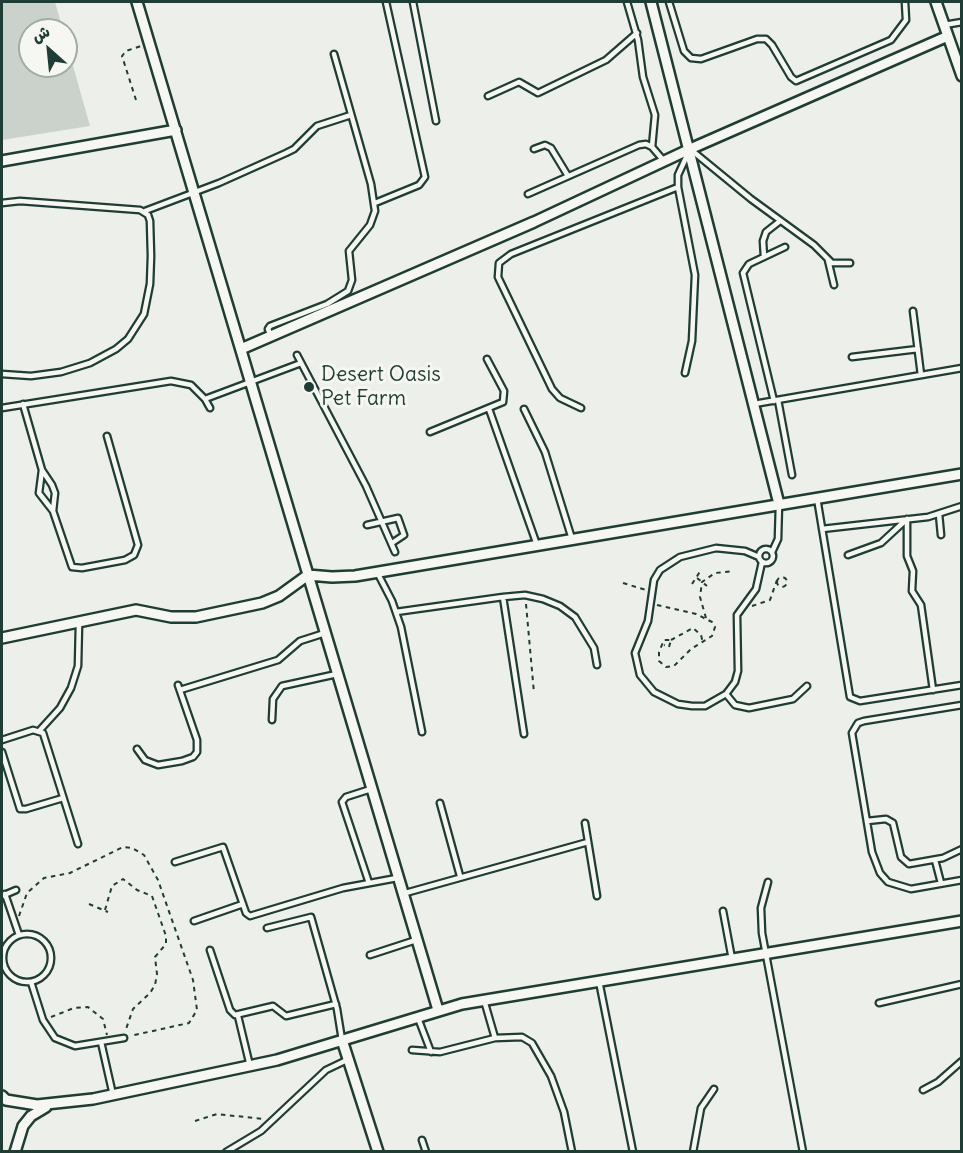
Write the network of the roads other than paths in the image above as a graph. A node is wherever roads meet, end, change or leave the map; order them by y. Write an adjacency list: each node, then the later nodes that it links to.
1 (137, 2): 18 (street)
2 (386, 2): 29 (lane)
3 (413, 2): 17 (lane)
4 (627, 2): 11 (lane)
5 (651, 2): 21 (street)
6 (669, 2): 7 (lane)
7 (905, 2)
8 (936, 2): 10 (street)
9 (962, 21): 10 (lane)
10 (944, 25): 12 (street)
11 (637, 33): 15 (lane); 19 (lane)
12 (948, 36): 14 (street); 21 (street)
13 (334, 54): 16 (lane)
14 (962, 76)
15 (488, 96)
16 (351, 116): 26 (lane); 29 (lane)
17 (436, 121)
18 (176, 130): 22 (street); 26 (street)
19 (652, 147): 23 (lane); 24 (lane)
20 (534, 149): 24 (lane)
21 (690, 149): 23 (street); 25 (lane); 31 (lane); 53 (street)
22 (2, 161)
23 (664, 161): 38 (street)
24 (568, 176): 27 (lane)
25 (678, 187): 46 (lane); 56 (lane)
26 (194, 192): 30 (lane); 39 (street)
27 (528, 194)
28 (2, 203): 30 (lane)
29 (375, 203): 38 (lane)
30 (145, 212): 47 (lane)
31 (780, 221): 33 (lane); 34 (lane)
32 (785, 247): 33 (lane)
33 (764, 257): 51 (lane)
34 (828, 260): 35 (lane); 36 (lane)
35 (850, 263)
36 (834, 285)
37 (913, 311): 40 (lane)
38 (271, 336): 39 (street)
39 (241, 349): 49 (street)
40 (918, 349): 42 (lane); 48 (lane)
41 (297, 355): 44 (lane)
42 (852, 357)
43 (487, 359): 57 (lane)
44 (301, 363): 49 (lane); 70 (lane)
45 (962, 368): 48 (lane)
46 (685, 373)
47 (2, 375)
48 (921, 375): 51 (lane)
49 (251, 382): 50 (lane); 82 (street)
50 (205, 399): 52 (lane); 55 (lane)
51 (776, 401): 53 (lane); 63 (lane)
52 (22, 404): 54 (lane); 61 (lane)
53 (754, 404): 65 (street)
54 (2, 408)
55 (210, 408)
56 (581, 408)
57 (489, 409): 59 (lane); 76 (lane)
58 (524, 409): 74 (lane)
59 (430, 432)
60 (107, 436): 67 (lane)
61 (42, 470): 67 (lane); 67 (lane)
62 (962, 474): 64 (street)
63 (792, 475)
64 (817, 498): 65 (street); 72 (lane)
65 (779, 504): 74 (street); 78 (lane)
66 (962, 506): 68 (lane)
67 (53, 511)
68 (939, 514): 69 (lane); 73 (lane)
69 (908, 519): 72 (lane); 79 (lane); 92 (lane)
70 (381, 521): 71 (lane); 75 (lane); 75 (lane)
71 (367, 525)
72 (822, 529): 92 (lane)
73 (941, 535)
74 (573, 539): 76 (street)
75 (392, 543): 77 (lane)
76 (537, 544): 81 (street)
77 (395, 552)
78 (772, 552): 80 (lane); 80 (lane)
79 (848, 555)
80 (760, 560): 93 (lane); 93 (lane)
81 (377, 572): 82 (street); 84 (lane)
82 (308, 574): 85 (street); 86 (street)
83 (503, 597): 84 (lane); 88 (lane); 98 (lane)
84 (396, 612): 97 (lane)
85 (79, 624): 87 (street); 96 (lane)
86 (325, 633): 89 (street); 100 (lane)
87 (2, 638)
88 (597, 665)
89 (337, 674): 95 (lane); 102 (street)
90 (807, 686): 93 (lane)
91 (962, 686): 92 (lane)
92 (933, 690)
93 (726, 694)
94 (962, 705): 105 (lane)
95 (272, 720)
96 (40, 730): 99 (lane); 103 (lane)
97 (422, 732)
98 (524, 734)
99 (2, 740)
100 (137, 749)
101 (2, 752): 103 (lane)
102 (370, 789): 113 (street); 116 (lane)
103 (63, 798): 108 (lane)
104 (440, 803): 112 (lane)
105 (867, 821): 110 (lane); 117 (lane)
106 (585, 823): 107 (lane)
107 (588, 842): 112 (lane); 121 (lane)
108 (78, 843)
109 (962, 849): 110 (lane)
110 (936, 860): 117 (lane)
111 (175, 862): 122 (lane)
112 (459, 876): 119 (lane)
113 (397, 878): 116 (lane); 119 (street)
114 (962, 880): 117 (lane)
115 (768, 882): 130 (lane)
116 (369, 883): 122 (lane)
117 (941, 883)
118 (16, 890): 120 (lane)
119 (402, 894): 128 (street)
120 (3, 895): 127 (lane)
121 (597, 896)
122 (243, 904): 124 (lane)
123 (723, 911): 132 (lane)
124 (194, 921)
125 (962, 921): 130 (street)
126 (267, 928): 139 (lane)
127 (19, 934): 133 (lane); 135 (lane)
128 (417, 940): 131 (lane); 140 (street)
129 (210, 950): 141 (lane)
130 (766, 954): 132 (street); 165 (lane)
131 (370, 955)
132 (732, 959): 134 (street)
133 (3, 966): 135 (lane)
134 (598, 981): 137 (street); 163 (lane)
135 (31, 982): 146 (lane)
136 (962, 984): 138 (lane)
137 (484, 1000): 140 (street); 144 (lane)
138 (879, 1003)
139 (336, 1004): 141 (lane); 145 (lane)
140 (438, 1010): 142 (street)
141 (238, 1016): 151 (lane)
142 (417, 1016): 145 (street); 148 (lane)
143 (124, 1038): 146 (lane)
144 (495, 1038): 148 (lane); 162 (lane)
145 (342, 1040): 149 (street); 151 (street)
146 (101, 1042): 154 (lane)
147 (412, 1050): 148 (lane)
148 (431, 1053)
149 (349, 1059): 159 (lane); 160 (street)
150 (962, 1061): 153 (lane)
151 (250, 1066): 154 (street)
152 (714, 1089): 164 (lane)
153 (923, 1090)
154 (113, 1095): 156 (street)
155 (2, 1096): 156 (street)
156 (54, 1104): 158 (street)
157 (422, 1140): 161 (lane)
158 (15, 1152)
159 (226, 1152)
160 (378, 1152)
161 (426, 1152)
162 (572, 1152)
163 (633, 1152)
164 (693, 1152)
165 (803, 1152)

